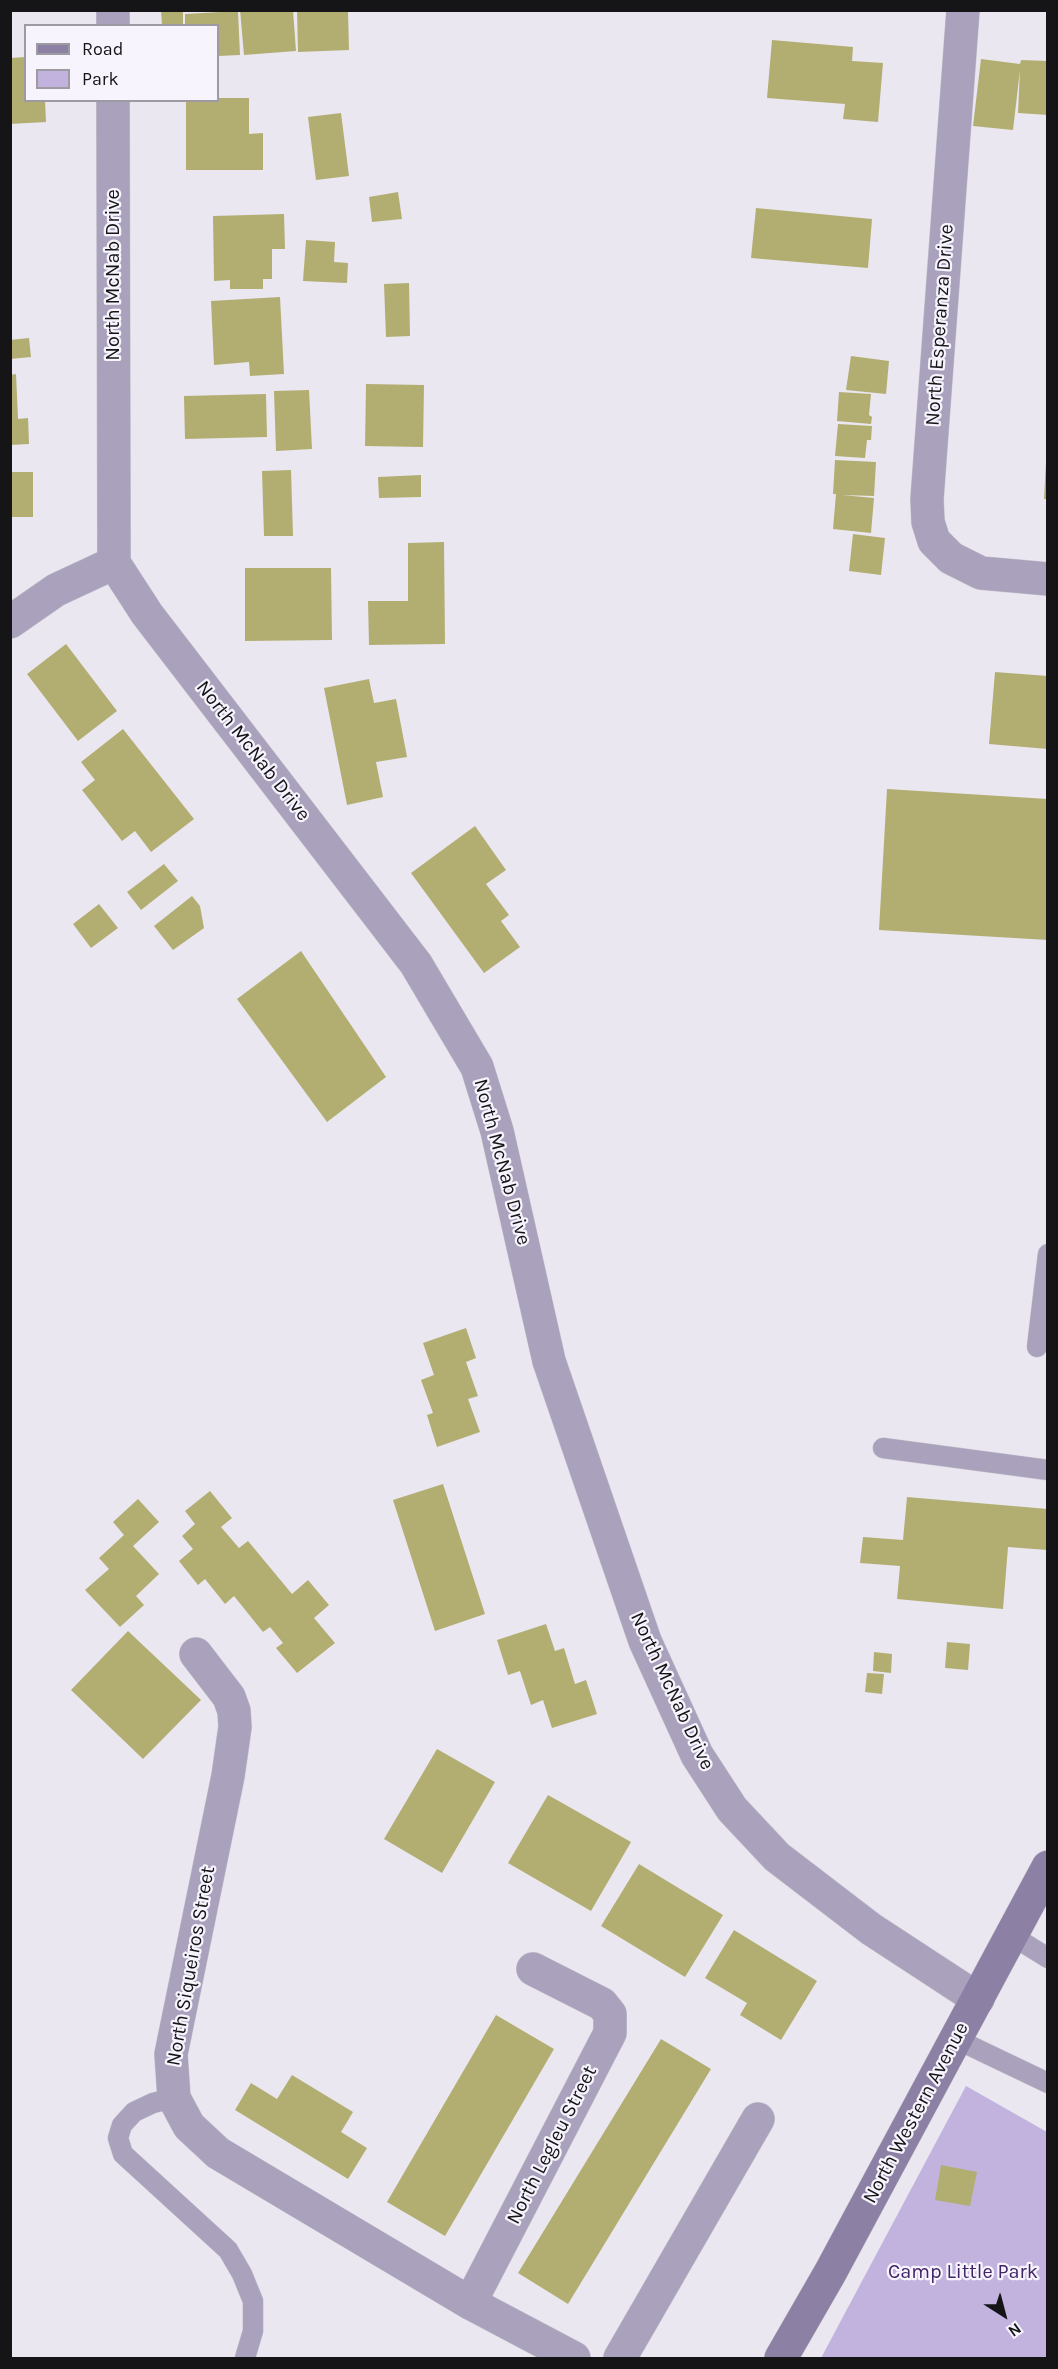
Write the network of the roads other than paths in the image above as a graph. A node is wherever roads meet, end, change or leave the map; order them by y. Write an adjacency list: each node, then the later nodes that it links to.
1 (963, 10): 4 (street, North Esperanza Drive)
2 (113, 102): 3 (street, North McNab Drive)
3 (114, 563): 5 (street); 15 (street, North McNab Drive)
4 (1034, 578)
5 (10, 622)
6 (1047, 1254): 7 (lane)
7 (1037, 1347)
8 (883, 1448): 9 (lane)
9 (1047, 1470)
10 (196, 1654): 18 (street, North Siqueiros Street)
11 (1047, 1867): 12 (street, North Western Avenue)
12 (1011, 1935): 13 (lane); 15 (street, North Western Avenue)
13 (1047, 1958)
14 (533, 1969): 20 (street, North Legleu Street)
15 (978, 1999): 16 (street, North Western Avenue)
16 (956, 2039): 17 (lane); 24 (street, North Western Avenue)
17 (1047, 2083)
18 (174, 2098): 20 (street, North Siqueiros Street); 21 (lane)
19 (758, 2119): 23 (street)
20 (470, 2303): 22 (street, North Siqueiros Street)
21 (245, 2358)
22 (574, 2358)
23 (620, 2358)
24 (781, 2358)

